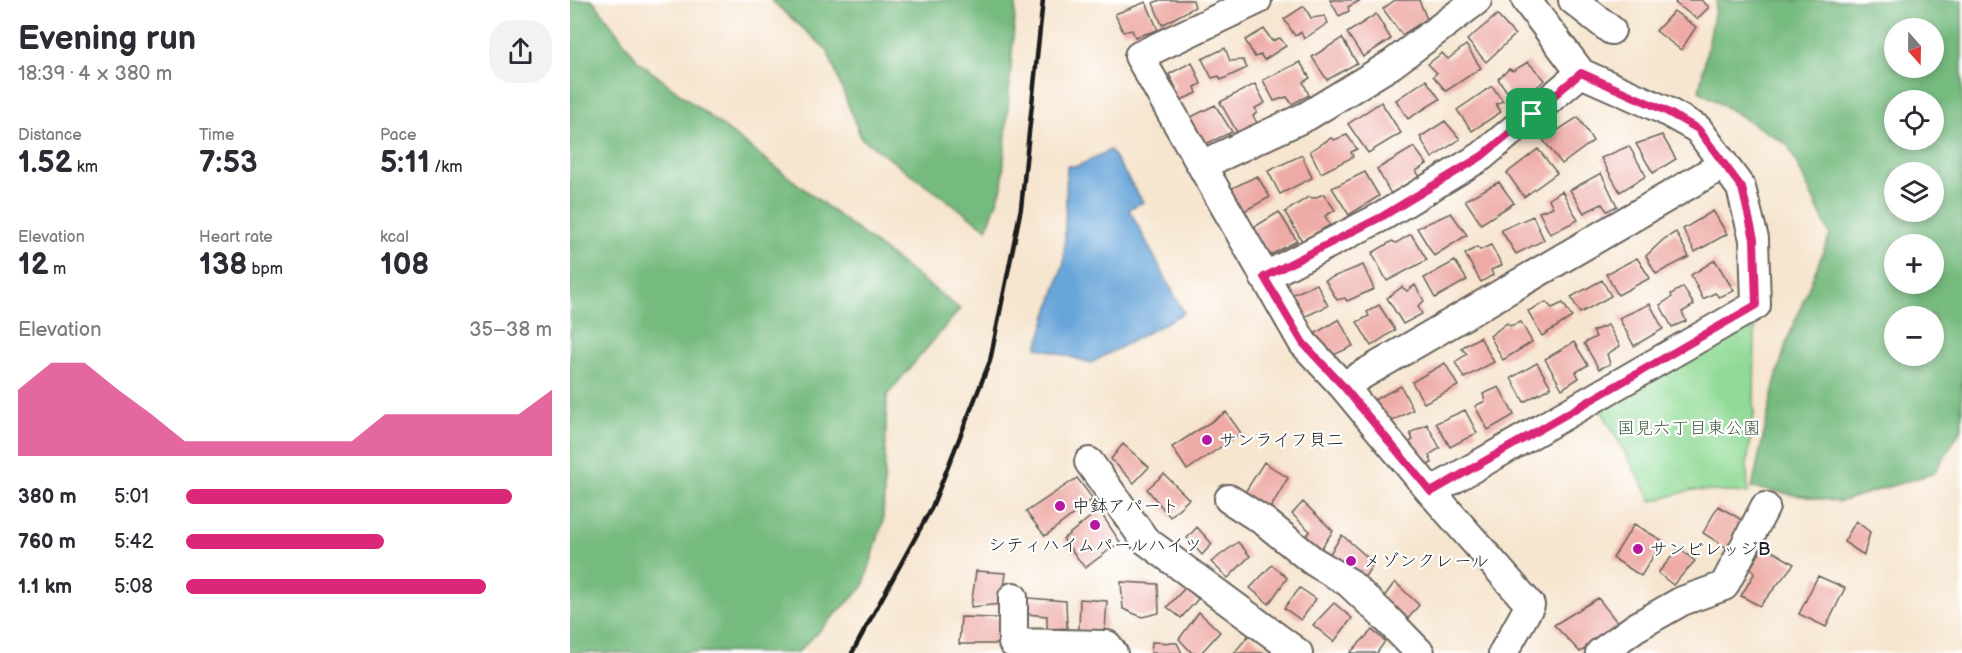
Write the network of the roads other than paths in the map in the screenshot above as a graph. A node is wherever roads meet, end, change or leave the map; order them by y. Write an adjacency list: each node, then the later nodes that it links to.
1 (1257, 0): 5 (street)
2 (1477, 0): 9 (street)
3 (1526, 0): 7 (street)
4 (1573, 0): 6 (street)
5 (1214, 9): 9 (street)
6 (1611, 30)
7 (1581, 73): 8 (street); 10 (street)
8 (1724, 164): 11 (street); 13 (street)
9 (1202, 165): 10 (street)
10 (1264, 277): 11 (street)
11 (1343, 386): 13 (street)
12 (1089, 462): 18 (street)
13 (1431, 492): 20 (street)
14 (1228, 501): 19 (street)
15 (1765, 507): 21 (street)
16 (1013, 597): 17 (street)
17 (1113, 653)
18 (1298, 653)
19 (1420, 653)
20 (1503, 653)
21 (1600, 653)

